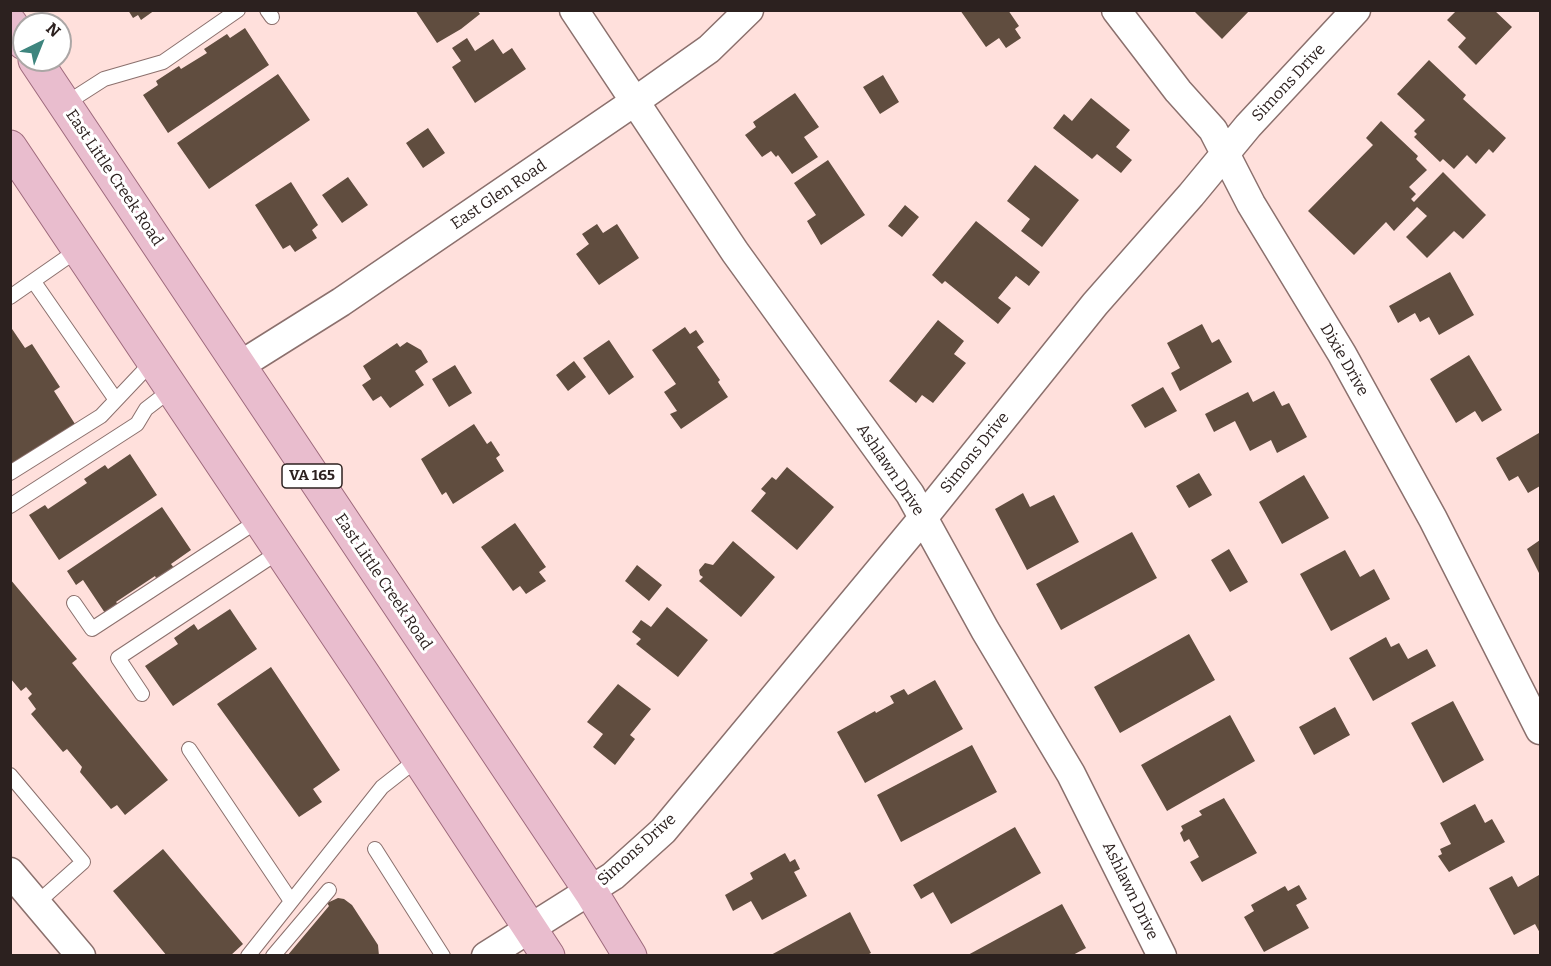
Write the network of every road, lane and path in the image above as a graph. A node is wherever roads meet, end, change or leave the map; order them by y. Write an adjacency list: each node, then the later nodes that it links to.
1 (238, 10): 8 (lane)
2 (574, 10): 7 (street, Ashlawn Drive)
3 (749, 10): 7 (street, East Glen Road)
4 (1116, 10): 10 (street, Dixie Drive)
5 (1356, 10): 10 (street, Simons Drive)
6 (43, 72): 8 (main road, East Little Creek Road / VA 165)
7 (634, 102): 15 (street, East Glen Road); 20 (street, Ashlawn Drive)
8 (65, 104): 15 (main road, East Little Creek Road / VA 165)
9 (10, 147): 11 (main road)
10 (1226, 153): 20 (street, Simons Drive); 25 (street, Dixie Drive)
11 (79, 249): 12 (lane); 14 (main road)
12 (34, 282): 13 (lane); 17 (lane)
13 (10, 297)
14 (153, 361): 16 (main road); 17 (lane)
15 (239, 366): 32 (main road, East Little Creek Road / VA 165)
16 (172, 389): 19 (lane); 21 (main road)
17 (116, 400): 18 (lane)
18 (10, 473)
19 (10, 506)
20 (923, 518): 32 (street, Simons Drive); 43 (street, Ashlawn Drive)
21 (259, 520): 22 (main road); 23 (lane)
22 (280, 551): 24 (lane); 27 (main road)
23 (74, 603)
24 (142, 694)
25 (1540, 730)
26 (189, 750): 33 (lane)
27 (419, 758): 33 (lane); 35 (main road)
28 (10, 775): 34 (lane)
29 (375, 849): 39 (lane)
30 (10, 872): 34 (street)
31 (329, 890): 38 (lane)
32 (591, 892): 35 (street, Simons Drive); 42 (main road, East Little Creek Road / VA 165)
33 (291, 902): 37 (lane)
34 (36, 903): 36 (street)
35 (530, 928): 40 (street, Simons Drive); 41 (main road)
36 (81, 956)
37 (248, 956)
38 (273, 956)
39 (444, 956)
40 (486, 956)
41 (548, 956)
42 (630, 956)
43 (1162, 956)

